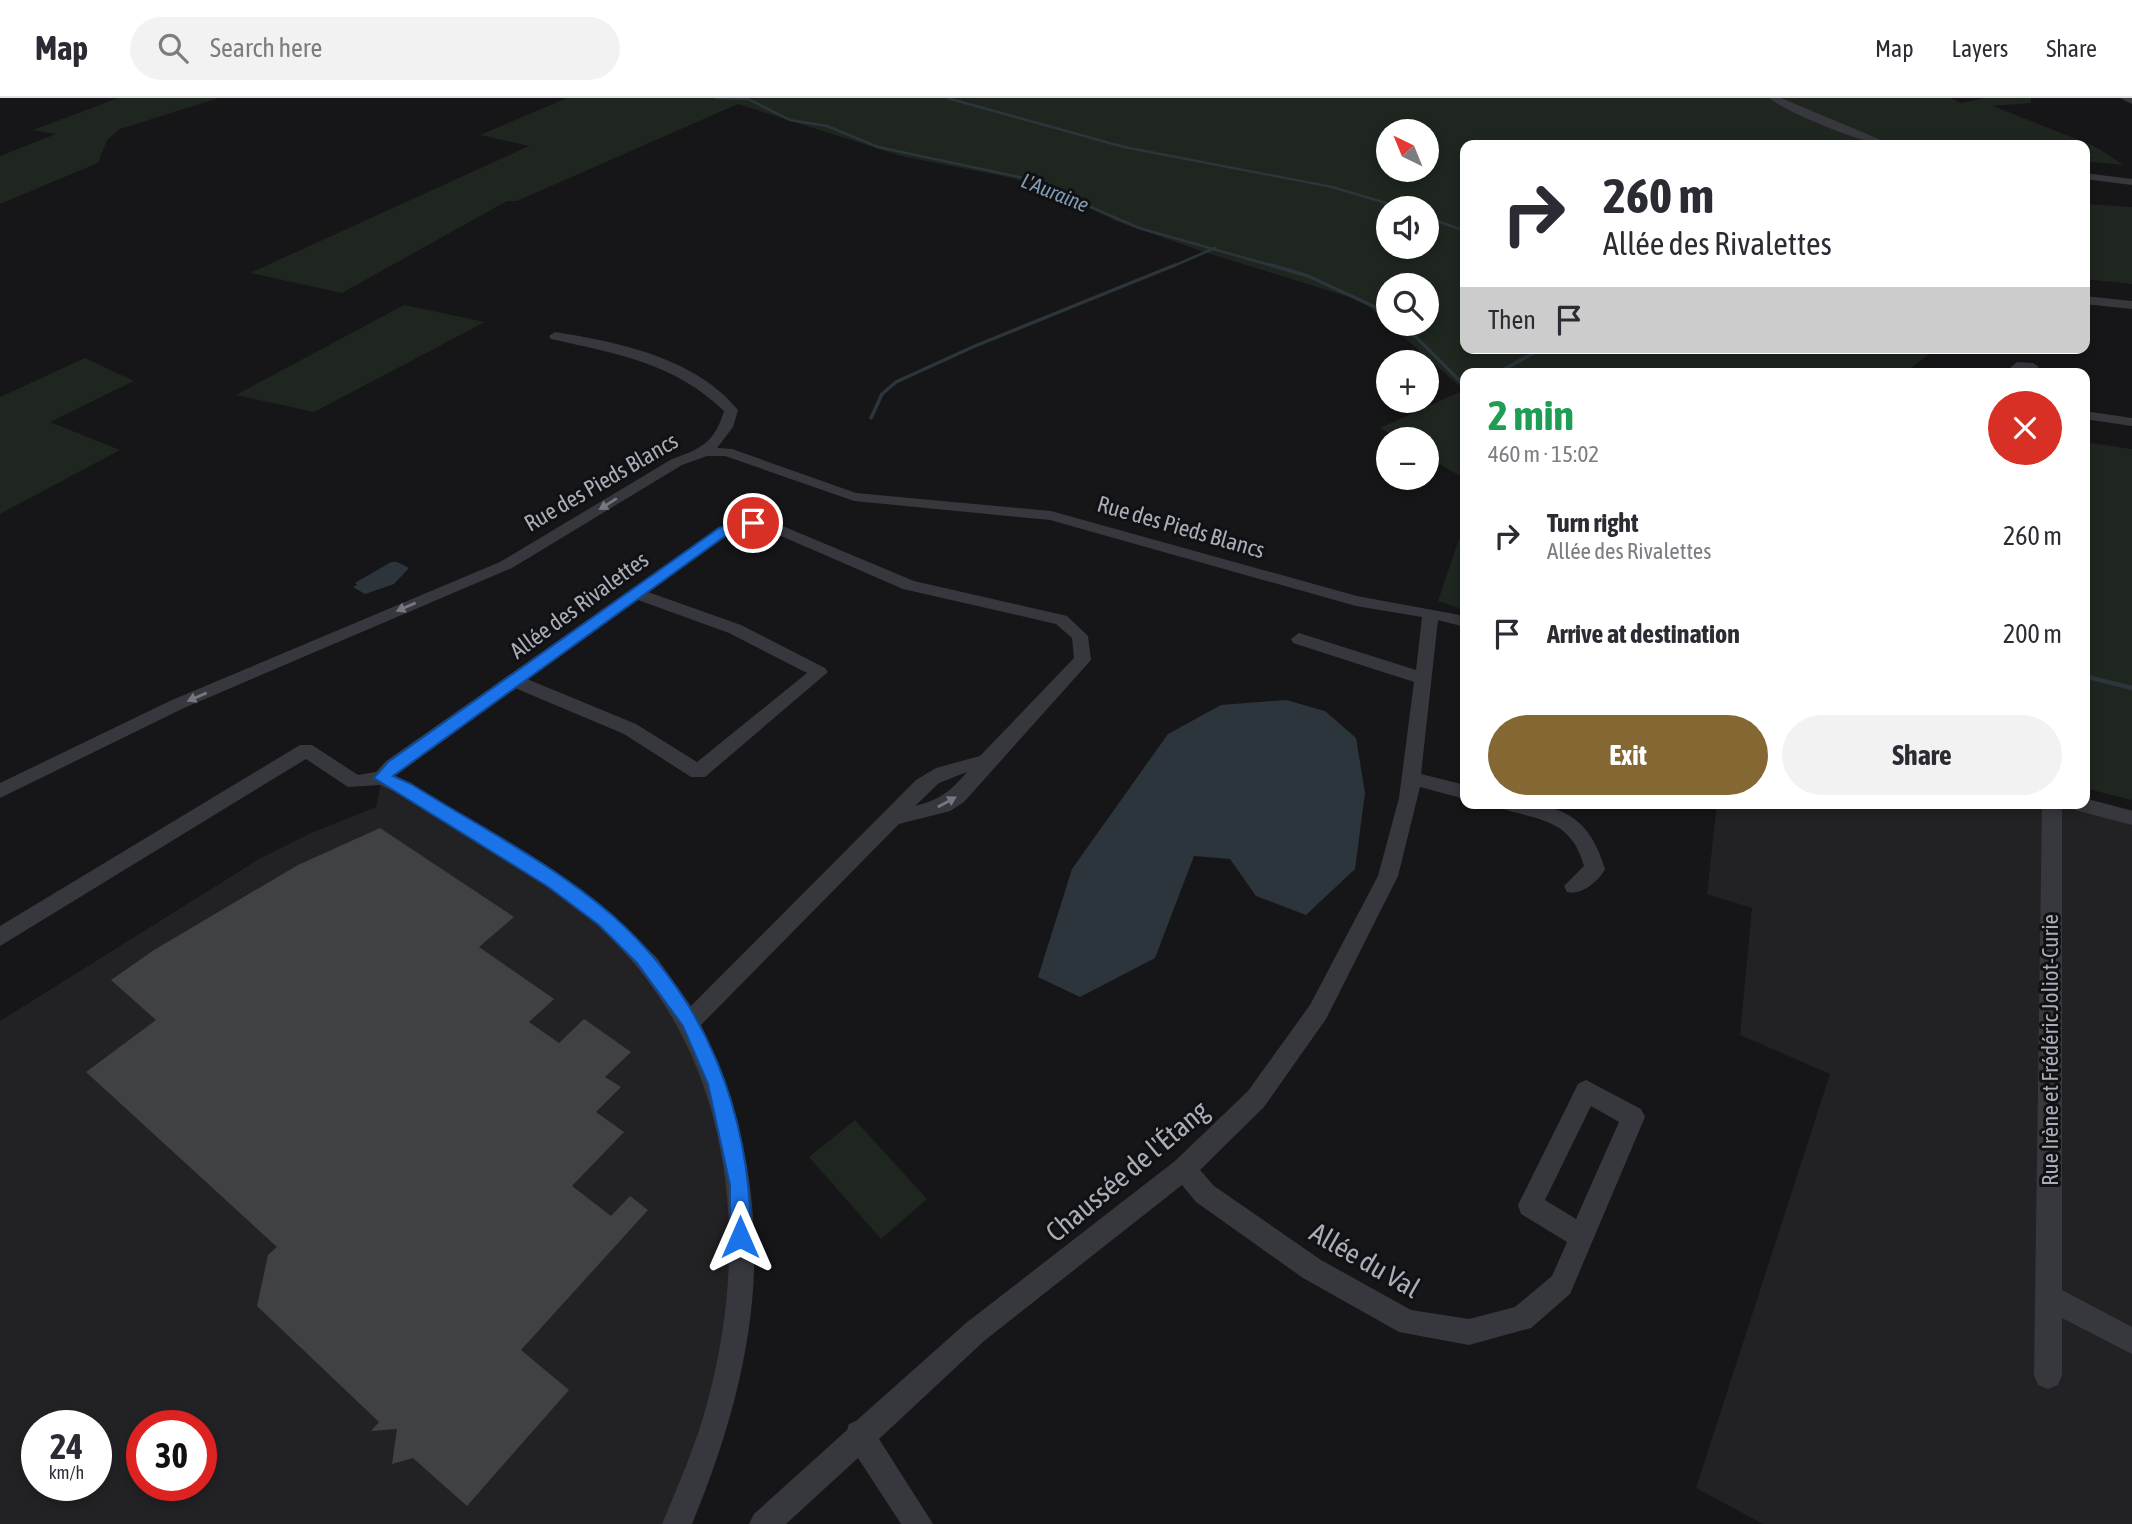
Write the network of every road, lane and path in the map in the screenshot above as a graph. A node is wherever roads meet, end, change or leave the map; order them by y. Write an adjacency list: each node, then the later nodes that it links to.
1 (1774, 98): 4 (street)
2 (2125, 98): 3 (street)
3 (2132, 101)
4 (1874, 140)
5 (2090, 177): 6 (street)
6 (2132, 181)
7 (2090, 301): 8 (street)
8 (2128, 304): 9 (street)
9 (2132, 315)
10 (555, 336): 15 (street)
11 (2033, 366): 12 (street)
12 (2015, 368)
13 (2090, 416): 14 (street)
14 (2132, 422)
15 (706, 452): 17 (street, Rue des Pieds Blancs); 25 (street, Rue des Pieds Blancs, one-way to 25)
16 (638, 593): 21 (street, Allée des Rivalettes); 21 (street); 22 (street, Allée des Rivalettes)
17 (1432, 613): 18 (street, Rue des Pieds Blancs); 20 (street, Chaussée de l'Étang)
18 (1460, 621)
19 (1299, 639): 20 (street)
20 (1421, 678): 24 (street, Chaussée de l'Étang)
21 (515, 681): 23 (street, Allée des Rivalettes)
22 (986, 762): 30 (street); 30 (street, Allée des Rivalettes, one-way to 22)
23 (382, 778): 33 (street); 34 (street)
24 (1412, 778): 26 (street); 35 (street, Chaussée de l'Étang)
25 (0, 791)
26 (1460, 791)
27 (2090, 807): 31 (street)
28 (1529, 809): 32 (street)
29 (2052, 809): 37 (street, Rue Irène et Frédéric Joliot-Curie)
30 (893, 818): 34 (street)
31 (2132, 818)
32 (1574, 886)
33 (0, 937)
34 (690, 1021): 41 (street)
35 (1184, 1169): 36 (street, Allée du Val); 40 (street, Chaussée de l'Étang)
36 (1580, 1236): 36 (street, Allée du Val)
37 (2049, 1297): 38 (street); 39 (street, Rue Irène et Frédéric Joliot-Curie)
38 (2132, 1341)
39 (2048, 1375)
40 (859, 1434): 42 (street, Chaussée de l'Étang); 43 (street)
41 (677, 1524)
42 (764, 1524)
43 (918, 1524)

